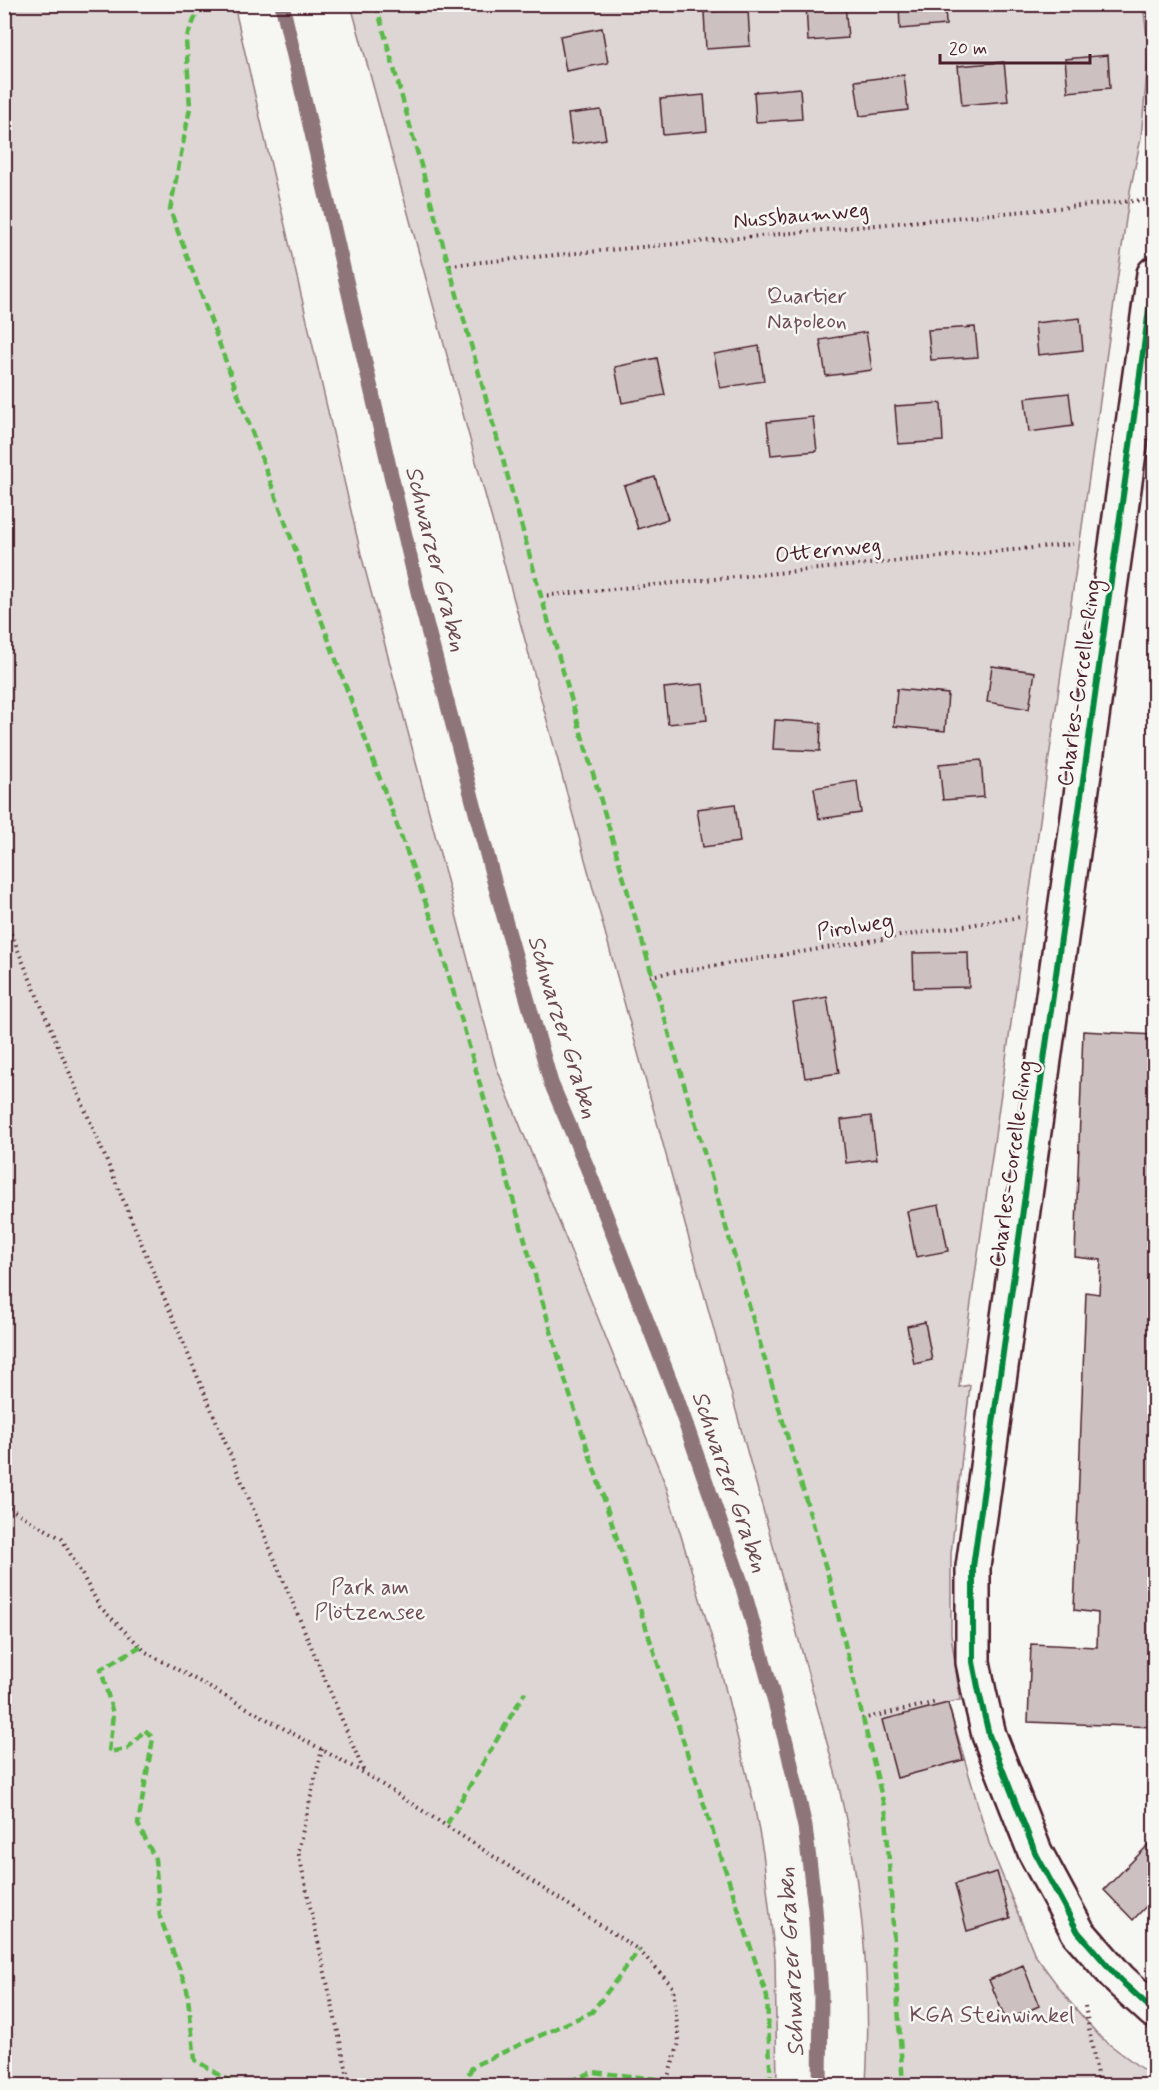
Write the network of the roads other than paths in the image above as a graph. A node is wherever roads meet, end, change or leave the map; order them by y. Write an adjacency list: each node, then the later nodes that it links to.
1 (1155, 274): 2 (street, Charles-Corcelle-Ring)
2 (1155, 2011)

